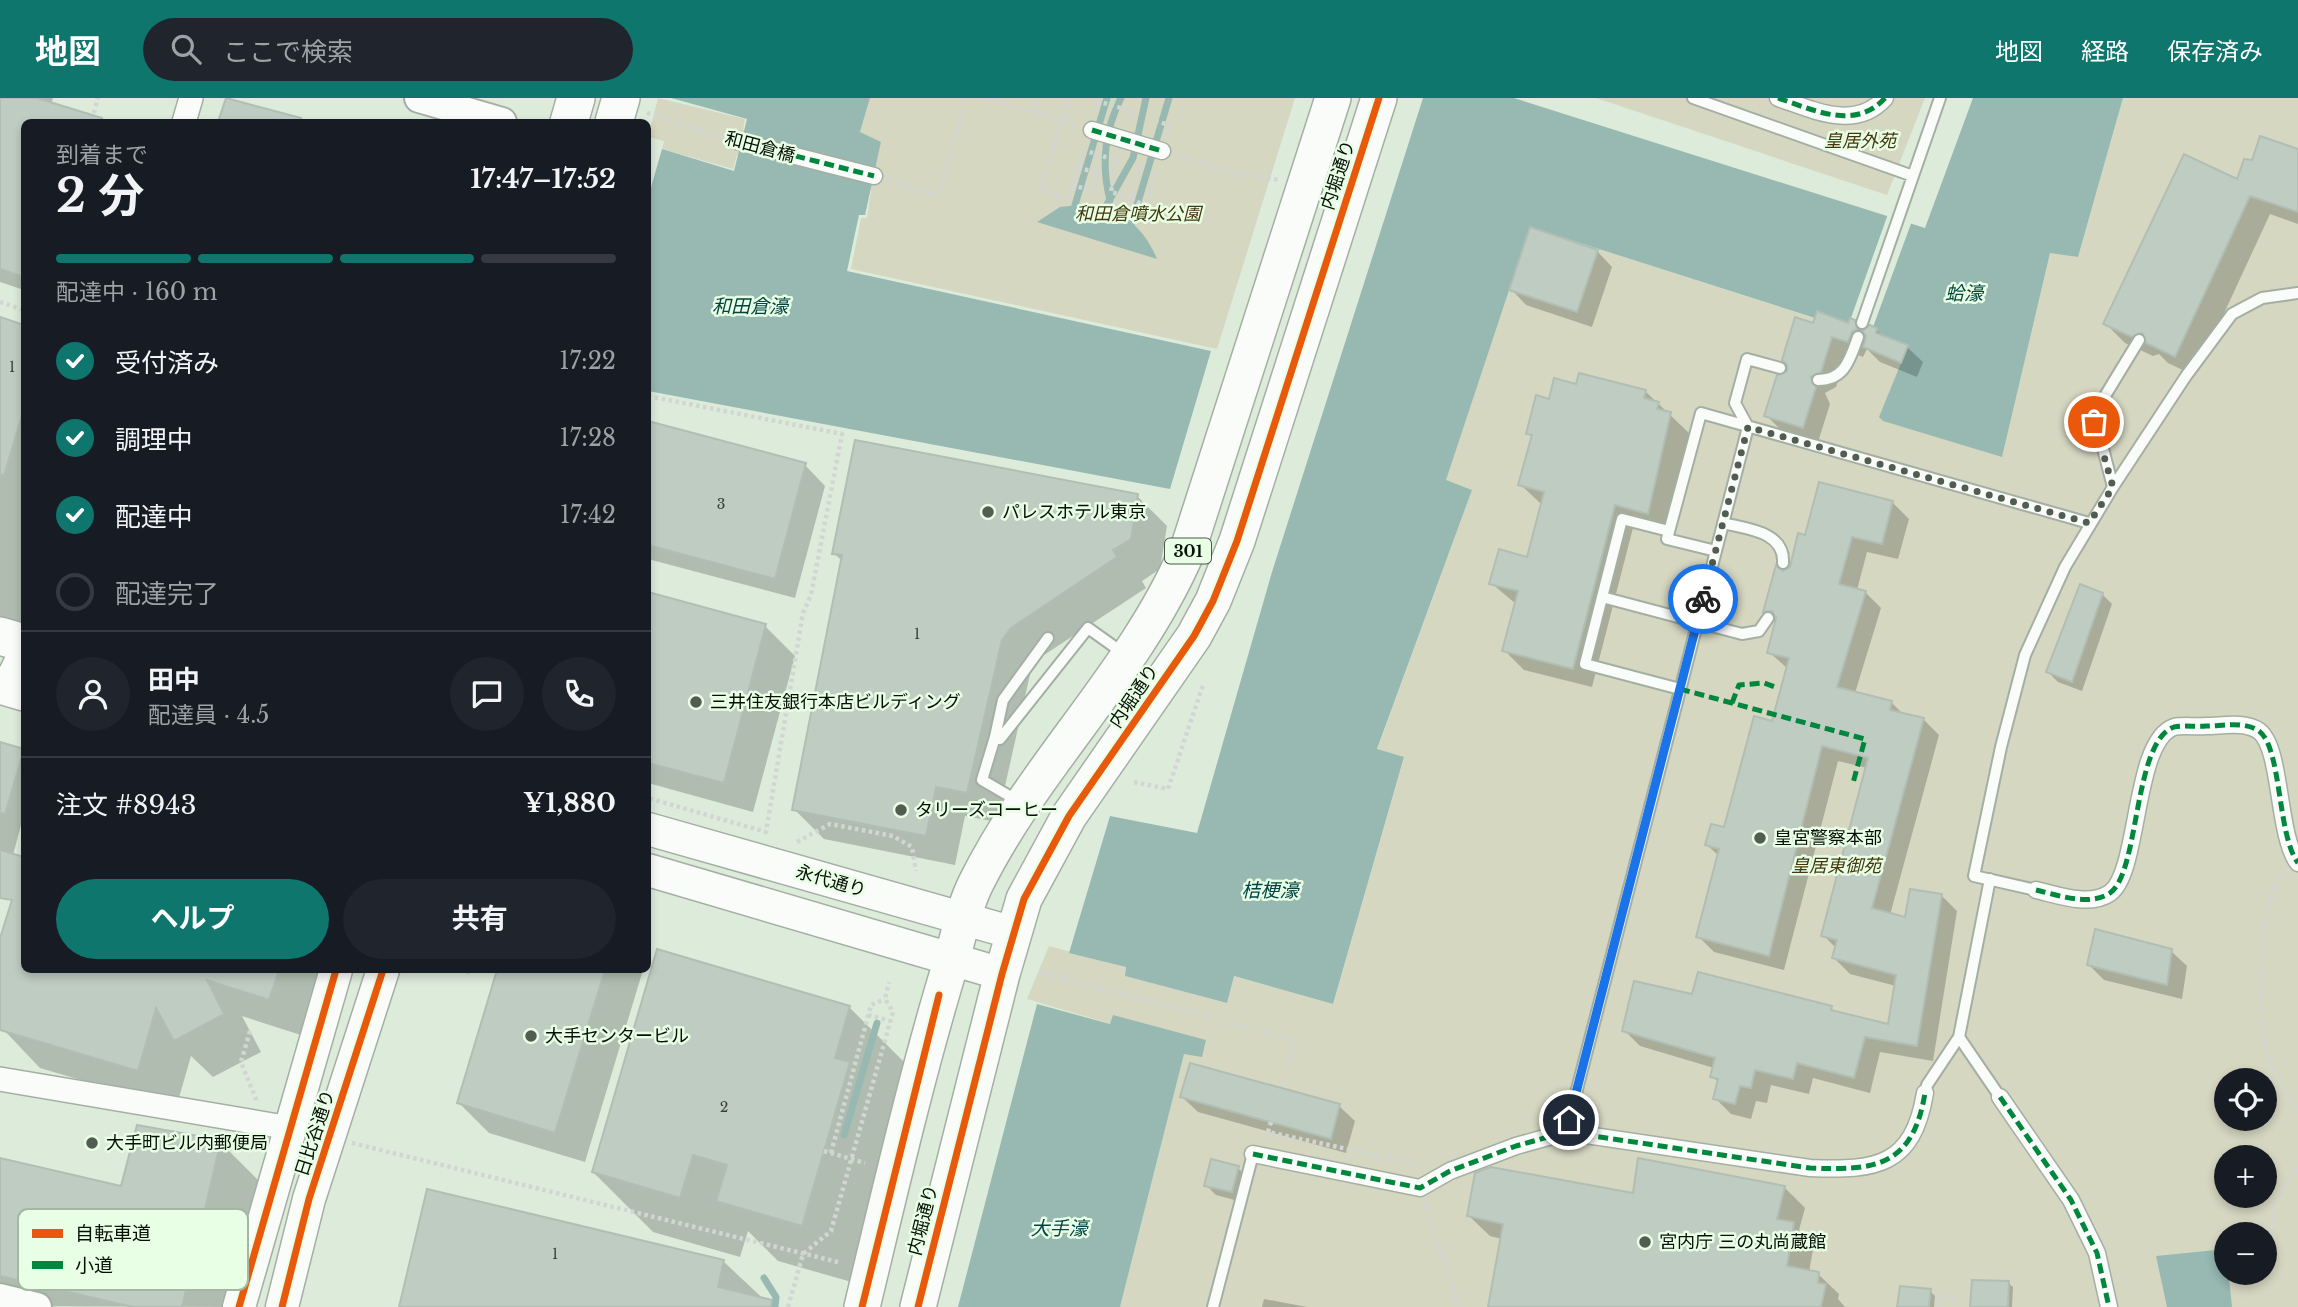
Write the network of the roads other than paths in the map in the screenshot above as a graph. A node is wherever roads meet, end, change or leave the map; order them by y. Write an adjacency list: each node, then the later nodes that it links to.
1 (191, 98): 10 (street)
2 (419, 98): 11 (street)
3 (576, 98): 12 (highway)
4 (1333, 98): 38 (main road, 内堀通り / 301)
5 (1379, 98): 49 (main road, 内堀通り / 301)
6 (1693, 98): 17 (lane)
7 (1778, 98): 8 (street)
8 (1885, 98)
9 (1940, 98): 17 (lane)
10 (185, 119)
11 (492, 119)
12 (570, 119)
13 (1106, 134): 15 (street)
14 (737, 141): 16 (street, 和田倉橋)
15 (1162, 151)
16 (874, 176)
17 (1913, 176): 19 (lane)
18 (2298, 293): 25 (lane)
19 (1863, 323)
20 (1857, 337): 23 (lane)
21 (2139, 340): 25 (lane)
22 (1780, 368): 24 (lane)
23 (1818, 380)
24 (1748, 427): 26 (lane); 27 (lane); 28 (lane)
25 (2113, 487): 27 (lane)
26 (1723, 523): 29 (lane); 30 (lane)
27 (2089, 523): 46 (lane)
28 (1669, 531): 29 (lane); 31 (lane)
29 (1716, 551): 33 (lane)
30 (1783, 563)
31 (1602, 597): 33 (lane); 40 (lane)
32 (1768, 618): 33 (lane)
33 (1698, 621): 40 (lane)
34 (0, 636): 36 (highway)
35 (1048, 638): 41 (lane)
36 (21, 642)
37 (21, 652): 39 (street)
38 (1129, 657): 41 (lane); 42 (main road, 内堀通り / 301)
39 (9, 688)
40 (1680, 689): 59 (lane)
41 (995, 737): 42 (lane)
42 (1024, 804): 48 (main road, 内堀通り / 301)
43 (651, 830): 48 (main road, 永代通り)
44 (2296, 860): 47 (street)
45 (651, 871): 50 (main road)
46 (1990, 879): 47 (lane); 54 (lane)
47 (2036, 890)
48 (962, 918): 49 (main road, 永代通り); 50 (main road, 内堀通り / 301)
49 (1014, 933): 53 (main road, 内堀通り / 301)
50 (952, 960): 53 (main road); 67 (main road, 内堀通り / 301)
51 (335, 973): 58 (main road, 日比谷通り)
52 (382, 973): 66 (main road, 日比谷通り)
53 (1002, 974): 68 (main road, 内堀通り / 301)
54 (1959, 1037): 56 (lane); 57 (lane)
55 (0, 1079): 58 (street)
56 (1926, 1093): 59 (street)
57 (2000, 1097): 70 (street)
58 (290, 1128): 61 (main road, 日比谷通り)
59 (1566, 1132): 60 (street)
60 (1253, 1154): 69 (lane)
61 (248, 1275)
62 (244, 1290): 65 (main road, 日比谷通り)
63 (0, 1298): 64 (street)
64 (37, 1307)
65 (239, 1307)
66 (282, 1307)
67 (862, 1307)
68 (918, 1307)
69 (1213, 1307)
70 (2109, 1307)

